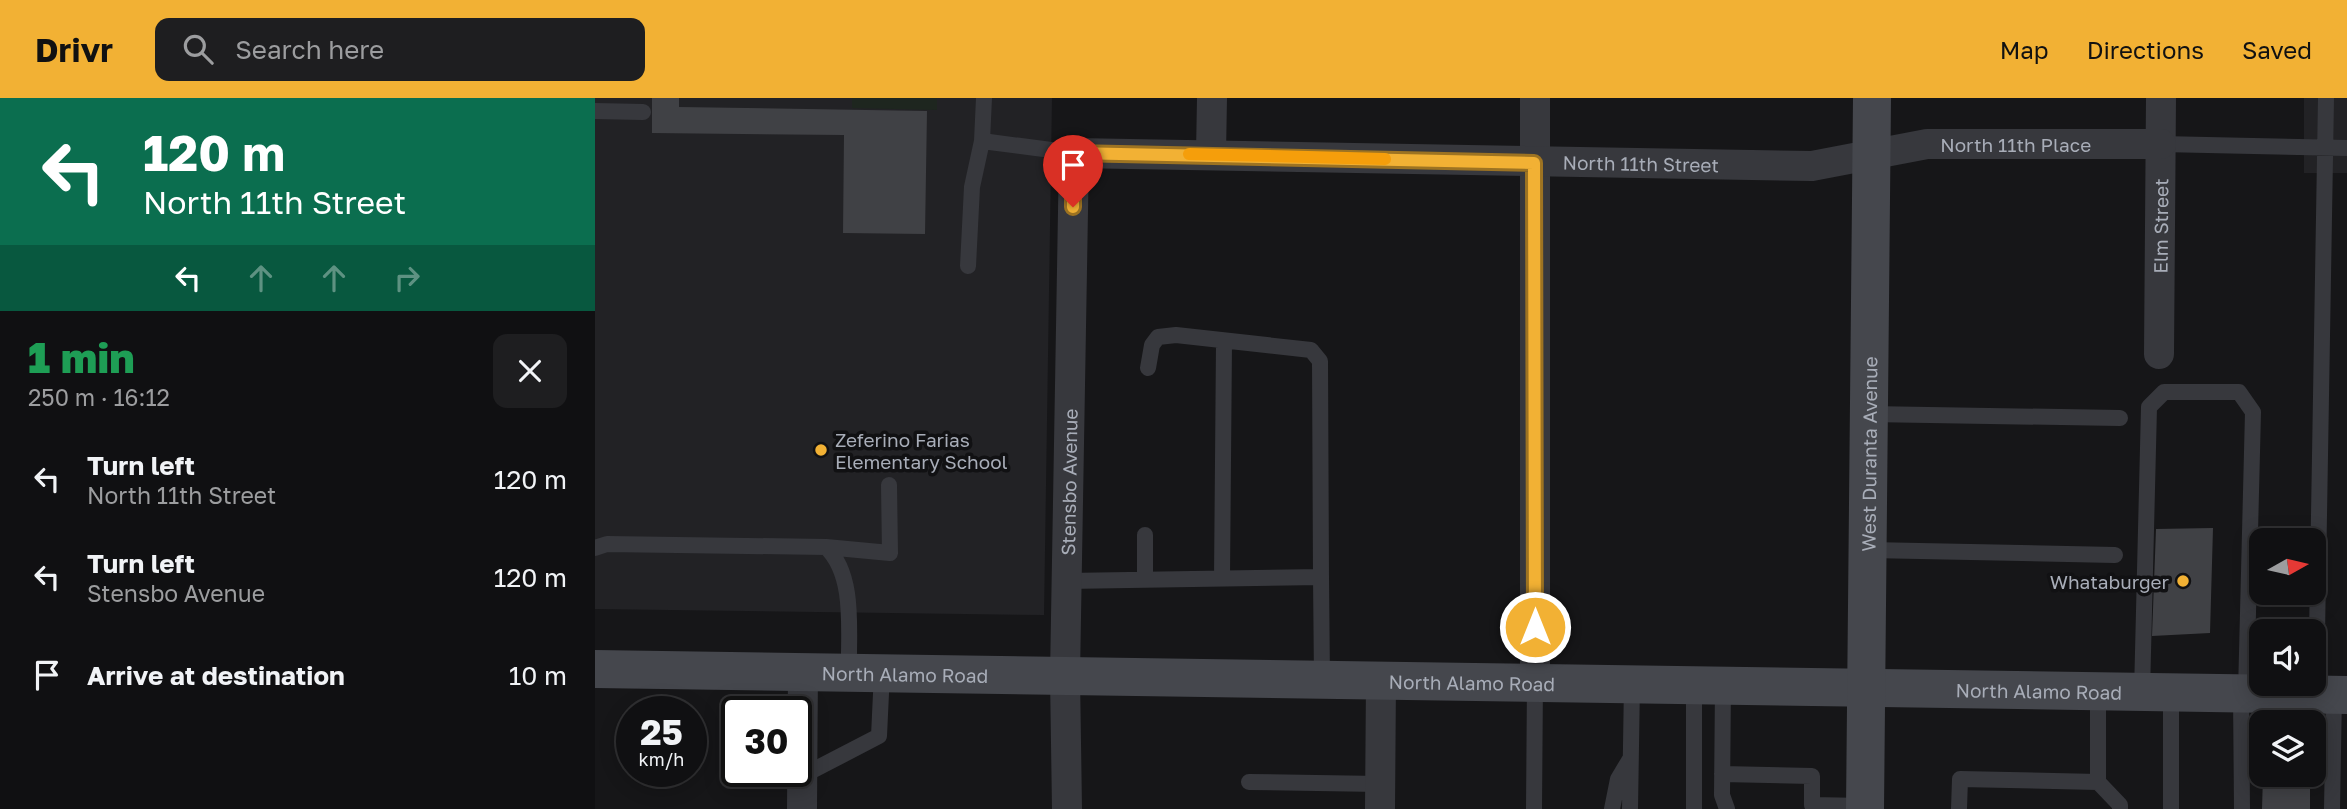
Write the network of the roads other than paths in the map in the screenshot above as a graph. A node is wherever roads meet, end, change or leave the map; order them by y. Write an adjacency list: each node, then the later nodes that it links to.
1 (984, 98): 9 (lane)
2 (1212, 98): 14 (street)
3 (1535, 98): 16 (street)
4 (1872, 98): 15 (main road, West Duranta Avenue)
5 (2161, 98): 10 (street, Elm Street)
6 (2326, 98): 11 (lane)
7 (595, 111): 8 (lane)
8 (643, 112)
9 (982, 141): 13 (lane); 17 (lane)
10 (2161, 144): 11 (lane); 15 (street, North 11th Place); 19 (street, Elm Street)
11 (2325, 148): 12 (lane); 46 (lane)
12 (2347, 148)
13 (1073, 153): 14 (street, North 11th Street); 32 (street, Stensbo Avenue)
14 (1211, 154): 16 (street, North 11th Street)
15 (1871, 156): 16 (street, North 11th Street); 21 (main road, West Duranta Avenue)
16 (1534, 163): 39 (street)
17 (968, 265)
18 (1224, 343): 20 (lane); 29 (lane); 30 (lane)
19 (2159, 354)
20 (1148, 368)
21 (1869, 414): 22 (lane); 27 (main road, West Duranta Avenue)
22 (2120, 418)
23 (890, 485): 25 (lane)
24 (1145, 535): 31 (lane)
25 (826, 547): 26 (lane); 35 (lane)
26 (595, 548)
27 (1869, 550): 28 (lane); 42 (main road, West Duranta Avenue)
28 (2115, 555)
29 (1321, 576): 30 (lane); 37 (lane)
30 (1222, 578): 31 (lane)
31 (1145, 579): 32 (lane)
32 (1066, 581): 36 (street, Stensbo Avenue)
33 (595, 669): 34 (main road, North Alamo Road)
34 (803, 670): 35 (main road, North Alamo Road); 47 (street)
35 (866, 672): 36 (main road, North Alamo Road); 49 (lane)
36 (1065, 676): 37 (main road, North Alamo Road); 59 (street, Stensbo Avenue)
37 (1322, 680): 38 (main road, North Alamo Road)
38 (1381, 681): 39 (main road, North Alamo Road); 55 (street)
39 (1535, 681): 40 (main road, North Alamo Road); 60 (lane)
40 (1632, 683): 41 (main road, North Alamo Road); 48 (lane)
41 (1708, 684): 42 (main road, North Alamo Road); 50 (lane); 63 (lane)
42 (1868, 687): 43 (main road, North Alamo Road); 57 (main road, West Duranta Avenue)
43 (2098, 692): 44 (main road, North Alamo Road); 53 (lane)
44 (2157, 693): 45 (main road, North Alamo Road); 45 (lane); 67 (lane)
45 (2243, 694): 46 (main road, North Alamo Road); 68 (lane)
46 (2332, 695): 51 (lane)
47 (803, 696)
48 (1630, 758): 61 (lane); 62 (lane)
49 (812, 771)
50 (1722, 774): 56 (lane); 64 (lane)
51 (2340, 778): 69 (lane)
52 (1248, 782): 55 (lane)
53 (2098, 782): 65 (lane); 66 (lane)
54 (802, 787): 58 (street)
55 (1380, 796)
56 (1808, 807): 57 (lane)
57 (1865, 808)
58 (801, 809)
59 (1067, 809)
60 (1534, 809)
61 (1612, 809)
62 (1630, 809)
63 (1694, 809)
64 (1727, 809)
65 (1959, 809)
66 (2120, 809)
67 (2171, 809)
68 (2242, 809)
69 (2332, 809)

